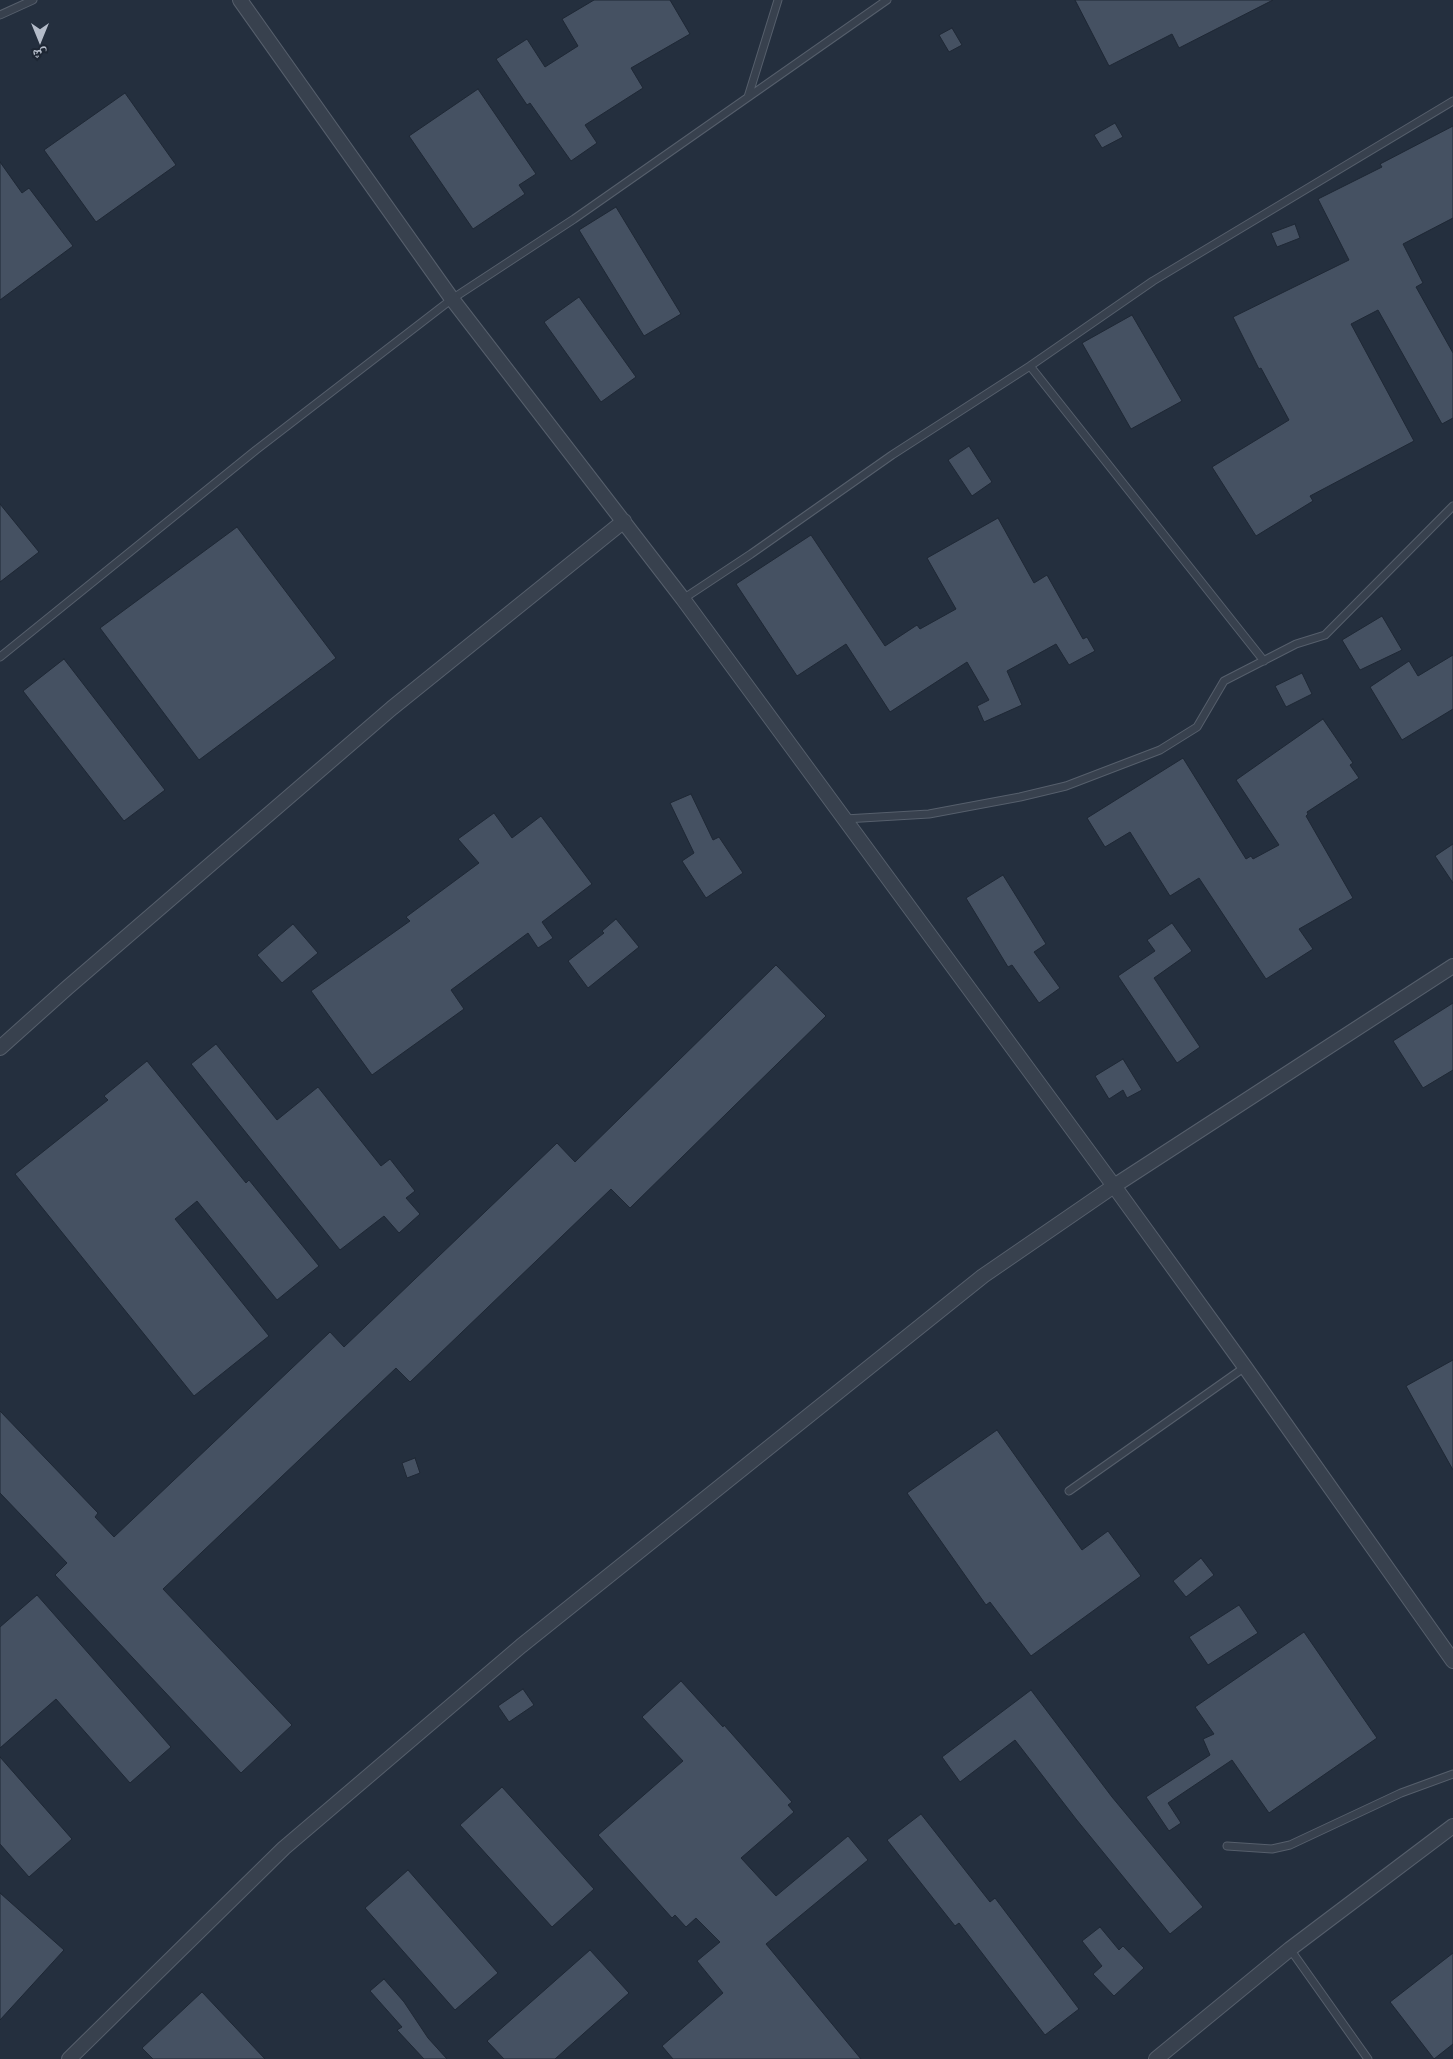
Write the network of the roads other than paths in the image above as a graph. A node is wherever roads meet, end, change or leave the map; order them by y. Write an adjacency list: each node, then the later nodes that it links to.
1 (33, 0): 5 (lane)
2 (240, 0): 8 (street)
3 (778, 0): 6 (lane)
4 (887, 0): 6 (lane)
5 (0, 15)
6 (748, 97): 8 (lane)
7 (1453, 101): 9 (lane)
8 (452, 299): 11 (street); 13 (lane)
9 (1030, 366): 12 (lane); 14 (lane)
10 (1453, 506): 14 (lane)
11 (624, 521): 12 (street); 17 (street)
12 (683, 599): 15 (street)
13 (0, 657)
14 (1264, 661): 15 (lane)
15 (844, 819): 18 (street)
16 (1453, 966): 18 (street)
17 (0, 1048)
18 (1114, 1186): 19 (street); 26 (street)
19 (1245, 1367): 20 (lane); 21 (street)
20 (1069, 1491)
21 (1453, 1662)
22 (1453, 1774): 24 (lane)
23 (1453, 1826): 25 (street)
24 (1227, 1846)
25 (1290, 1949): 27 (street); 28 (lane)
26 (69, 2059)
27 (1156, 2059)
28 (1368, 2059)

